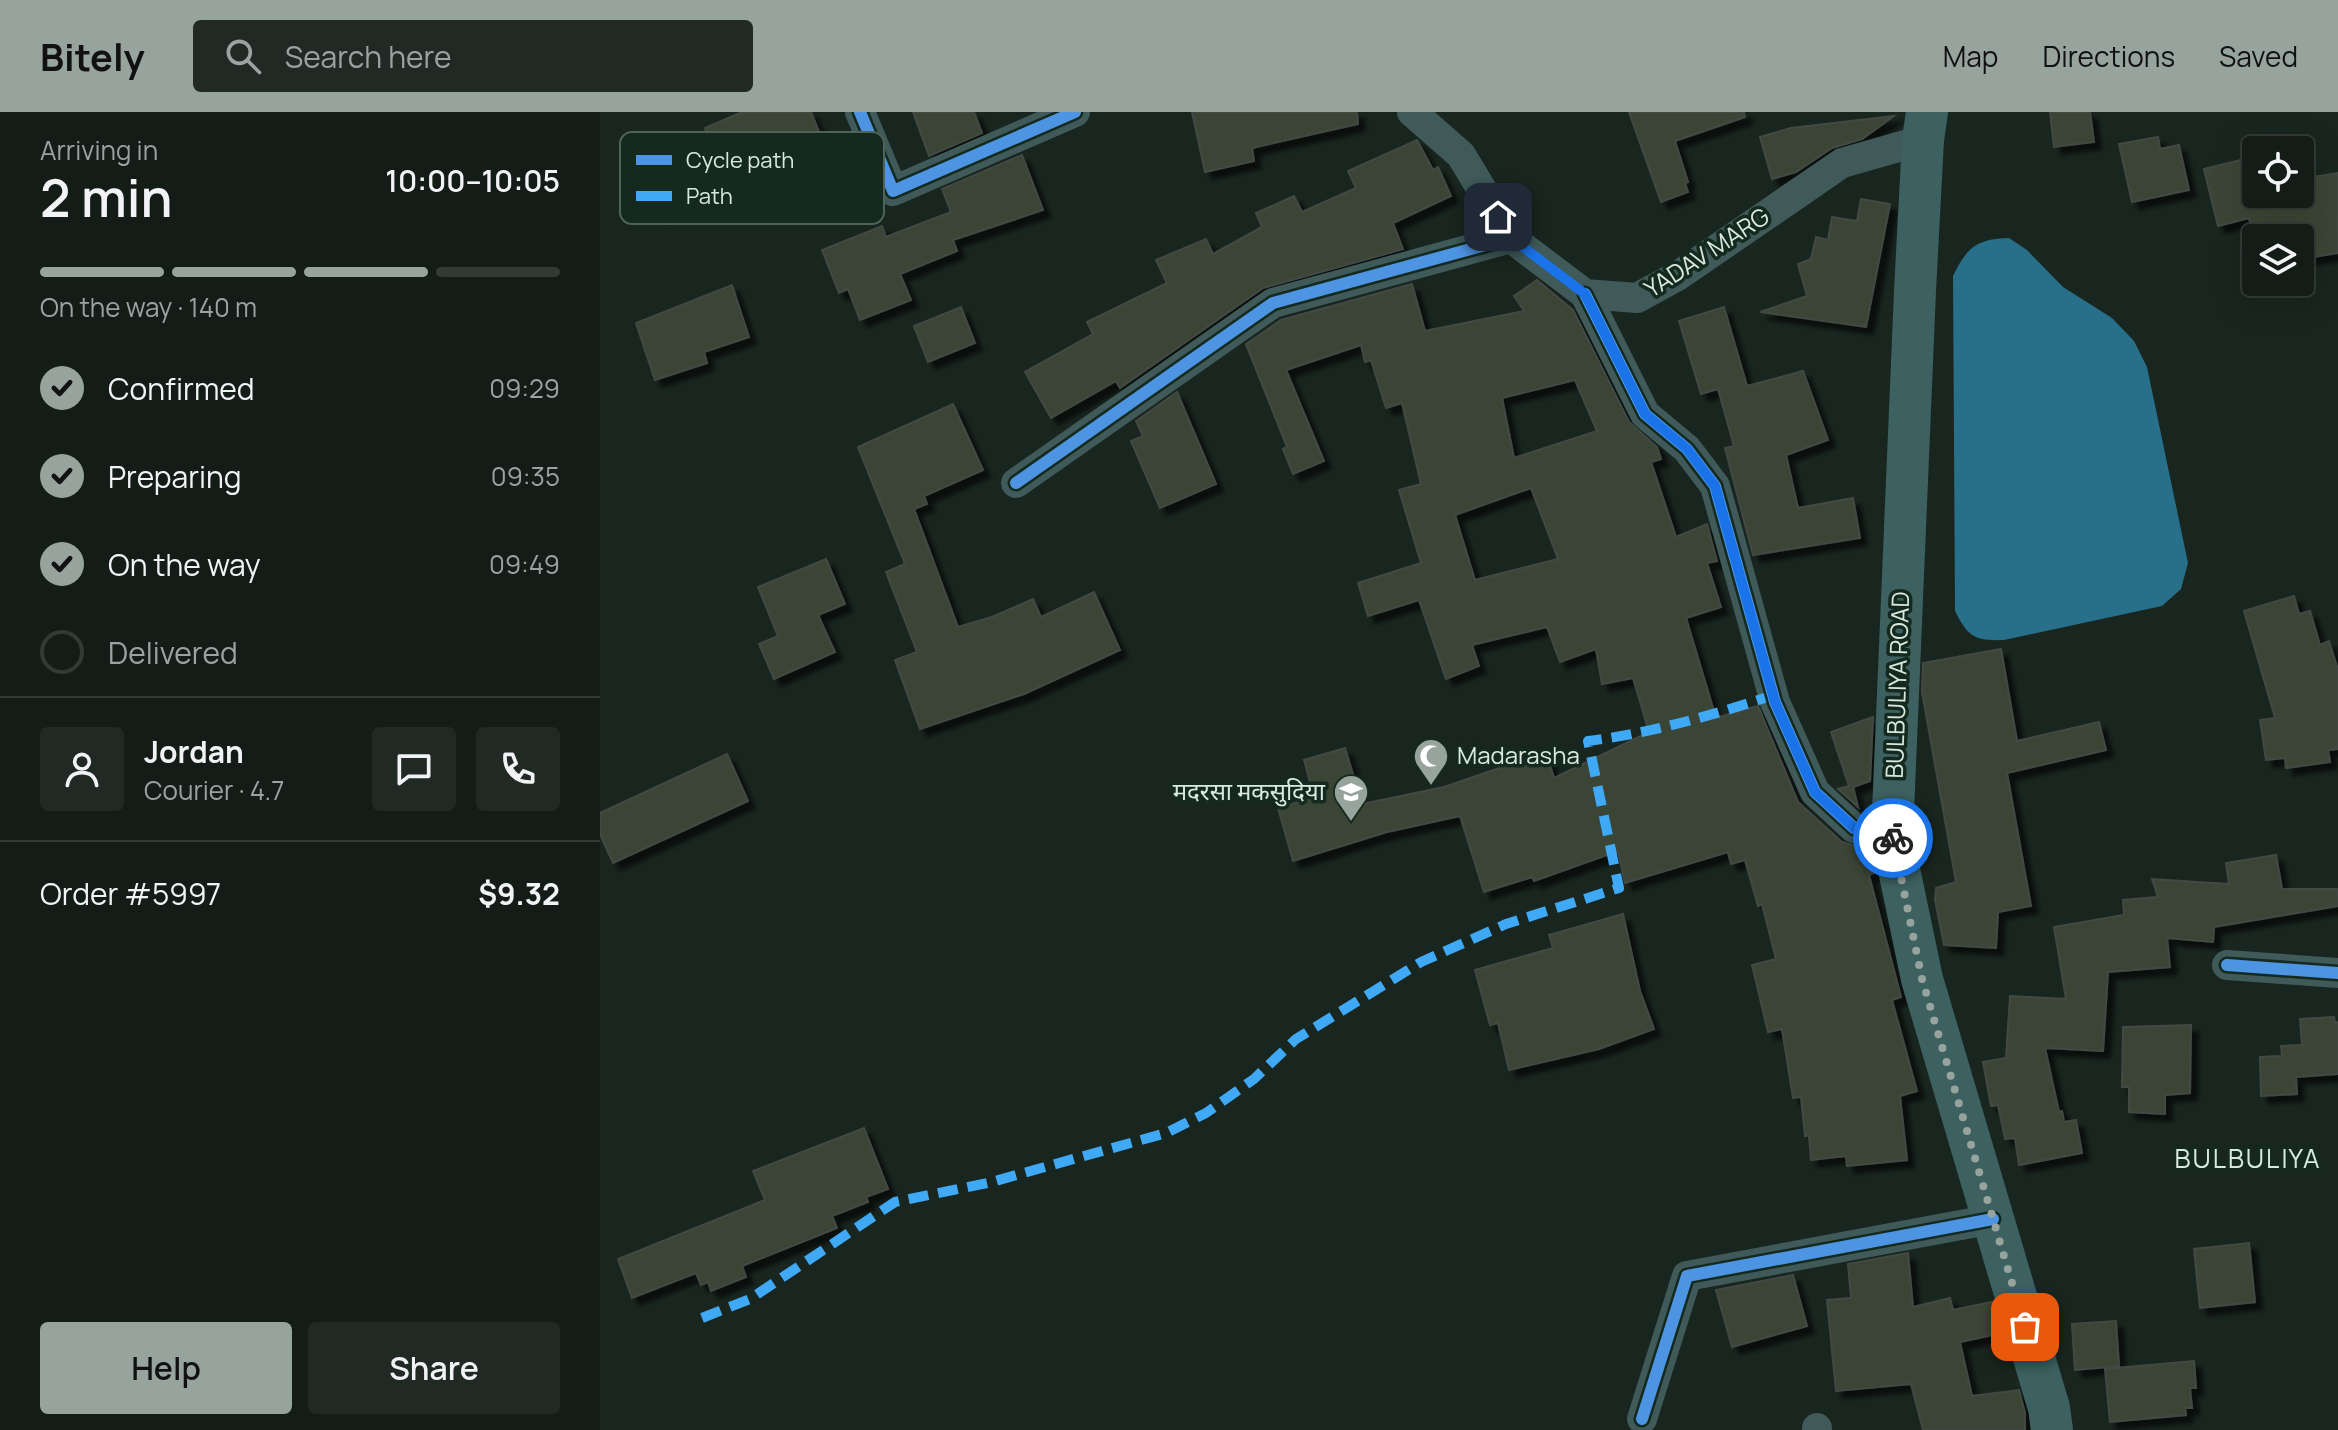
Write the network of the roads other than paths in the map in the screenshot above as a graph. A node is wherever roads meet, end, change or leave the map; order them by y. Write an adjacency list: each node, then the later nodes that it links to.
1 (860, 112): 5 (street)
2 (1075, 112): 6 (street)
3 (1412, 112): 7 (street)
4 (1925, 126): 8 (street, YADAV MARG); 10 (main road, BULBULIYA ROAD)
5 (868, 132)
6 (884, 169)
7 (1511, 238): 8 (street); 9 (street)
8 (1585, 294): 10 (street)
9 (1016, 483)
10 (1892, 836): 13 (main road, BULBULIYA ROAD)
11 (2227, 965): 12 (street)
12 (2338, 973)
13 (1993, 1219): 14 (street); 15 (main road, BULBULIYA ROAD)
14 (1642, 1419)
15 (2052, 1430)

